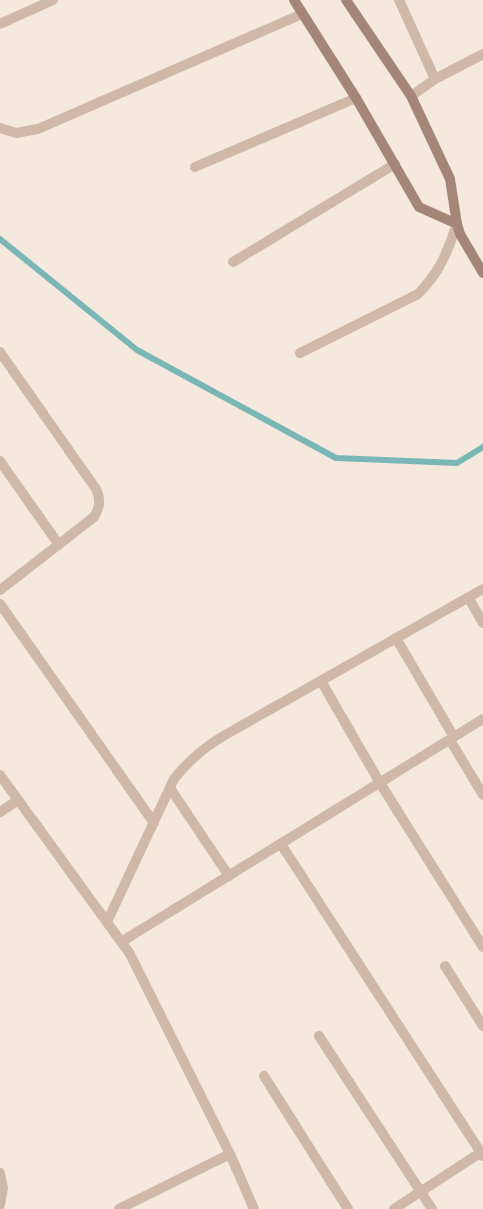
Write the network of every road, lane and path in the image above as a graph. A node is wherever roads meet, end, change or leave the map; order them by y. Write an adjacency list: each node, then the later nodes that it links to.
1 (53, 0): 6 (street)
2 (294, 0): 5 (main road)
3 (346, 0): 9 (main road)
4 (398, 0): 8 (street)
5 (302, 14): 10 (main road); 11 (street)
6 (0, 24)
7 (483, 54): 8 (street)
8 (435, 79): 9 (street)
9 (410, 96): 14 (main road)
10 (356, 98): 12 (main road); 13 (street)
11 (0, 128)
12 (395, 164): 14 (main road); 15 (street)
13 (195, 167)
14 (457, 224): 16 (main road); 18 (street)
15 (233, 262)
16 (483, 273)
17 (0, 352): 20 (street)
18 (300, 353)
19 (0, 461): 20 (street)
20 (58, 544): 22 (street)
21 (483, 589): 23 (street)
22 (0, 590)
23 (468, 597): 25 (street); 26 (street)
24 (0, 604): 36 (street)
25 (483, 623)
26 (396, 638): 27 (street); 29 (street)
27 (321, 681): 31 (street); 32 (street)
28 (483, 719): 29 (street)
29 (452, 739): 31 (street); 33 (street)
30 (0, 775): 34 (street)
31 (380, 783): 37 (street); 41 (street)
32 (170, 788): 36 (street); 38 (street)
33 (483, 795)
34 (18, 800): 35 (street); 39 (street)
35 (0, 812)
36 (154, 823): 39 (street)
37 (281, 844): 38 (street); 46 (street)
38 (229, 876): 40 (street)
39 (107, 922): 40 (street)
40 (121, 942): 47 (street)
41 (483, 947)
42 (445, 966): 43 (street)
43 (483, 1026)
44 (319, 1036): 49 (street)
45 (264, 1076): 53 (street)
46 (482, 1153): 49 (street)
47 (230, 1154): 51 (street); 52 (street)
48 (0, 1173): 50 (street)
49 (421, 1192): 54 (street); 55 (street)
50 (0, 1205)
51 (119, 1209)
52 (254, 1209)
53 (348, 1209)
54 (394, 1209)
55 (432, 1209)

